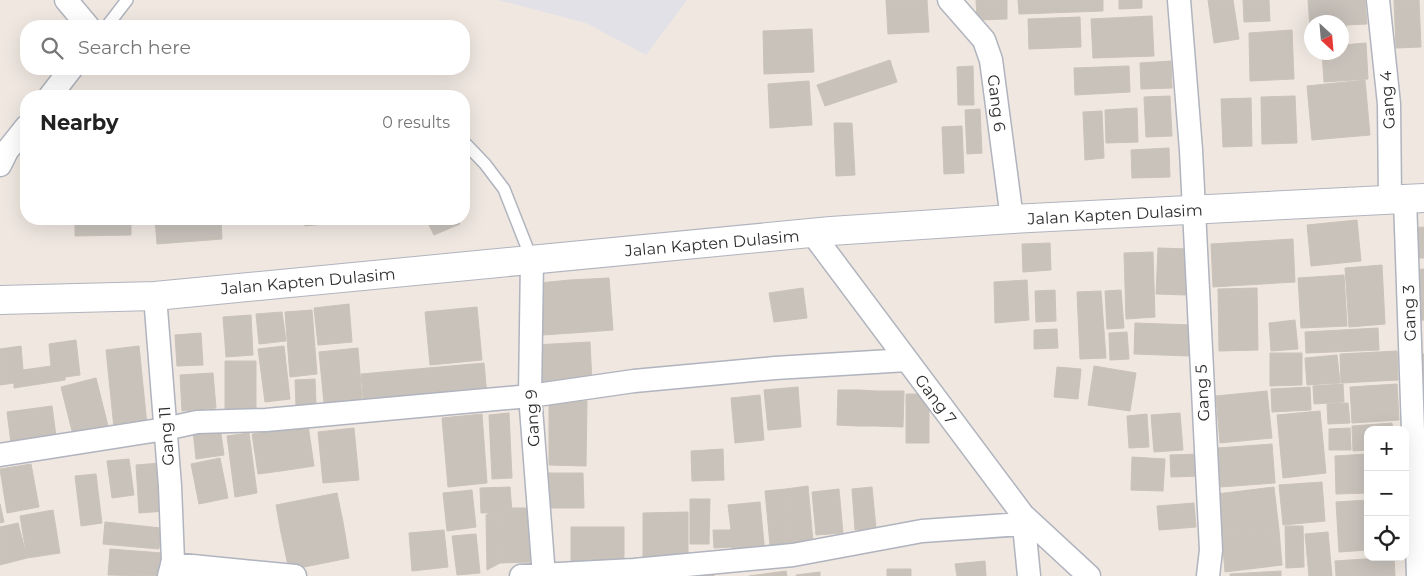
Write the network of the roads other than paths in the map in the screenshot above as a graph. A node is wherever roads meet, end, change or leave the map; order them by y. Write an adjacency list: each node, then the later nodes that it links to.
1 (66, 0): 6 (street)
2 (127, 0): 7 (lane)
3 (949, 0): 15 (street, Gang 6)
4 (1179, 0): 14 (street)
5 (1378, 0): 13 (street, Gang 4)
6 (83, 20)
7 (112, 20)
8 (66, 75): 9 (street)
9 (55, 90)
10 (20, 135): 12 (street)
11 (470, 148): 17 (lane)
12 (0, 165)
13 (1406, 199): 14 (main road, Jalan Kapten Dulasim); 32 (street, Gang 3)
14 (1193, 210): 15 (main road, Jalan Kapten Dulasim); 31 (street, Gang 5)
15 (1012, 219): 16 (main road, Jalan Kapten Dulasim)
16 (812, 233): 17 (main road, Jalan Kapten Dulasim); 20 (street, Gang 7)
17 (532, 260): 18 (main road, Jalan Kapten Dulasim); 21 (street, Gang 9)
18 (155, 296): 19 (main road, Jalan Kapten Dulasim); 22 (street, Gang 11)
19 (0, 300)
20 (907, 360): 21 (street); 24 (street, Gang 7)
21 (530, 395): 22 (street); 26 (street, Gang 9)
22 (165, 429): 23 (street); 25 (street, Gang 11)
23 (0, 455)
24 (1023, 520): 26 (street); 29 (street); 30 (street, Gang 7)
25 (170, 570): 27 (street)
26 (544, 575): 28 (street)
27 (295, 576)
28 (521, 576)
29 (1029, 576)
30 (1089, 576)
31 (1208, 576)
32 (1418, 576)

